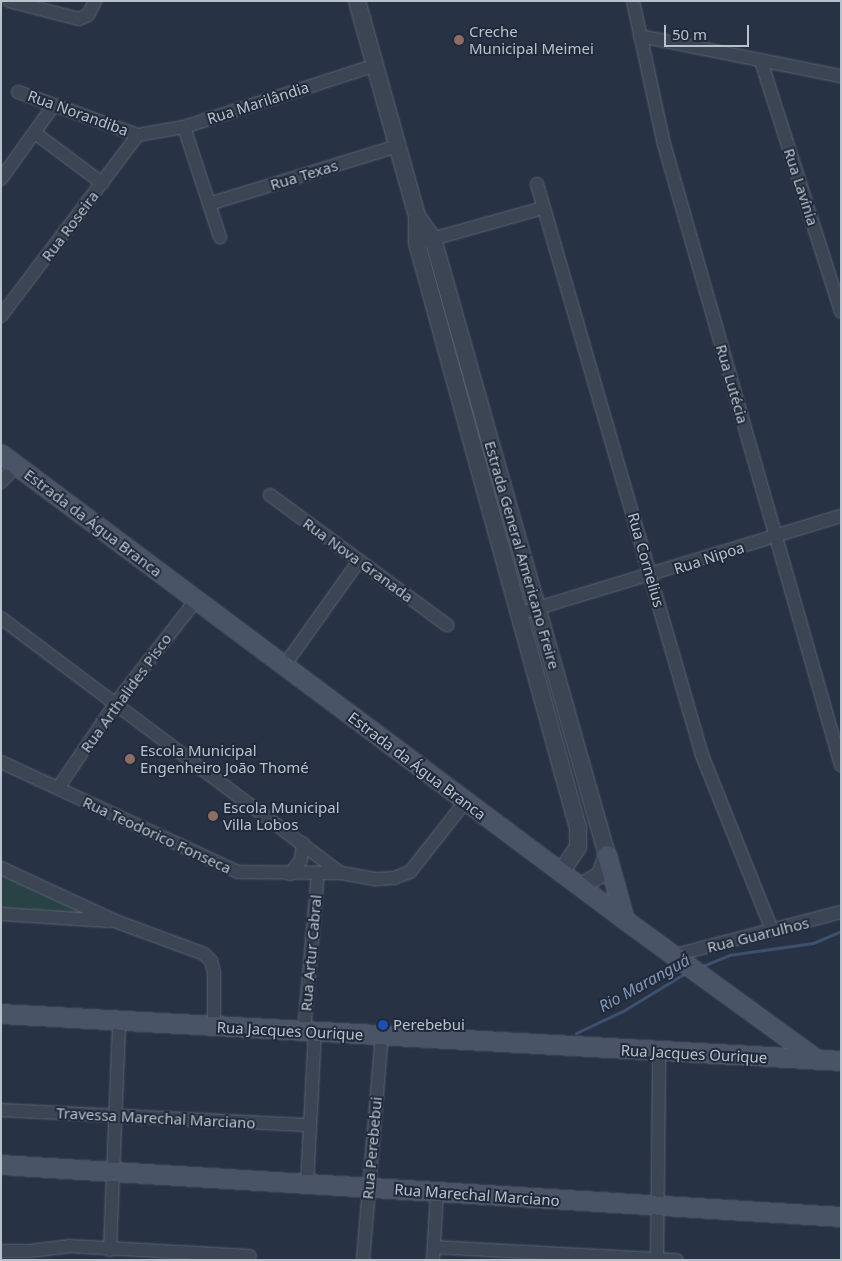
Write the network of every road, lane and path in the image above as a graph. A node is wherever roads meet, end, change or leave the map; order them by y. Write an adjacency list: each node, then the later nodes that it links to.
1 (9, 1): 2 (street)
2 (95, 1)
3 (358, 1): 7 (street, Estrada General Americano Freire)
4 (633, 1): 5 (street, Rua Lutécia)
5 (640, 36): 6 (street); 29 (street, Rua Lutécia)
6 (761, 61): 8 (street); 22 (street, Rua Lavínia)
7 (376, 65): 11 (street, Rua Marilândia); 14 (street, Estrada General Americano Freire)
8 (841, 76)
9 (18, 92): 10 (street, Rua Norandiba)
10 (53, 106): 12 (street); 13 (street, Rua Norandiba)
11 (184, 127): 13 (street, Rua Marilândia); 18 (street)
12 (35, 133): 15 (street); 16 (street)
13 (138, 135): 16 (street, Rua Roseira)
14 (398, 146): 18 (street, Rua Texas); 21 (street, Estrada General Americano Freire)
15 (1, 179)
16 (102, 183): 23 (street, Rua Roseira)
17 (536, 184): 19 (street, Rua Cornelius)
18 (209, 204): 20 (street)
19 (543, 208): 21 (street); 31 (street, Rua Cornelius)
20 (220, 237)
21 (425, 241): 33 (street, Estrada General Americano Freire); 34 (street, Estrada General Americano Freire)
22 (841, 312)
23 (1, 316)
24 (1, 454): 25 (main road, Estrada da Água Branca)
25 (17, 465): 26 (street); 32 (main road, Estrada da Água Branca)
26 (1, 482)
27 (270, 495): 30 (street, Rua Nova Granada)
28 (841, 516): 29 (street, Rua Nipoa)
29 (775, 537): 31 (street, Rua Nipoa); 40 (street, Rua Lutécia)
30 (359, 561): 36 (street, Rua Nova Granada); 37 (street)
31 (651, 576): 33 (street, Rua Nipoa); 55 (street, Rua Cornelius)
32 (196, 600): 37 (main road, Estrada da Água Branca); 38 (street, Rua Arthalides Pisco)
33 (537, 609): 34 (street, Rua Nipoa); 44 (street, Estrada General Americano Freire)
34 (518, 614): 46 (street, Estrada General Americano Freire)
35 (1, 618): 38 (street)
36 (447, 624)
37 (284, 666): 42 (main road, Estrada da Água Branca)
38 (115, 704): 41 (street, Rua Arthalides Pisco); 43 (street)
39 (1, 762): 41 (street, Rua Teodorico Fonseca)
40 (841, 765)
41 (58, 788): 49 (street, Rua Teodorico Fonseca)
42 (465, 802): 46 (main road, Estrada da Água Branca); 48 (street, Rua Teodorico Fonseca)
43 (303, 843): 48 (street); 49 (street)
44 (607, 855): 50 (street); 53 (main road)
45 (1, 868): 54 (street)
46 (561, 872): 50 (main road, Estrada da Água Branca)
47 (318, 873): 48 (street, Rua Teodorico Fonseca); 49 (street, Rua Teodorico Fonseca); 61 (street, Rua Artur Cabral)
48 (341, 873)
49 (290, 874)
50 (580, 886): 53 (main road, Estrada da Água Branca)
51 (841, 912): 55 (street, Rua Guarulhos)
52 (1, 914): 54 (street)
53 (624, 920): 56 (main road, Estrada da Água Branca)
54 (115, 921): 59 (street)
55 (772, 930): 56 (street, Rua Guarulhos)
56 (679, 958): 60 (main road, Estrada da Água Branca)
57 (1, 1014): 58 (main road, Rua Jacques Ourique)
58 (119, 1021): 59 (main road, Rua Jacques Ourique); 68 (street)
59 (214, 1027): 61 (main road, Rua Jacques Ourique)
60 (772, 1028): 64 (main road); 65 (main road, Estrada da Água Branca)
61 (310, 1032): 62 (main road, Rua Jacques Ourique); 69 (street, Rua Artur Cabral)
62 (382, 1036): 63 (main road, Rua Jacques Ourique); 73 (street, Rua Perebebui)
63 (659, 1053): 64 (main road, Rua Jacques Ourique); 75 (street)
64 (765, 1058): 65 (main road, Rua Jacques Ourique)
65 (818, 1060): 66 (main road)
66 (841, 1061)
67 (1, 1110): 68 (street, Travessa Marechal Marciano)
68 (116, 1117): 69 (street, Travessa Marechal Marciano); 71 (street)
69 (310, 1125): 72 (street, Rua Artur Cabral)
70 (1, 1164): 71 (main road, Rua Marechal Marciano)
71 (113, 1172): 72 (main road, Rua Marechal Marciano); 77 (street)
72 (307, 1184): 73 (main road, Rua Marechal Marciano)
73 (369, 1188): 74 (main road, Rua Marechal Marciano); 82 (street, Rua Perebebui)
74 (437, 1192): 75 (main road, Rua Marechal Marciano); 79 (street)
75 (659, 1206): 76 (main road, Rua Marechal Marciano); 81 (street)
76 (841, 1217)
77 (110, 1250): 78 (street); 80 (street)
78 (1, 1251)
79 (434, 1254): 81 (street)
80 (250, 1256)
81 (657, 1259): 83 (street)
82 (363, 1260)
83 (677, 1260)

